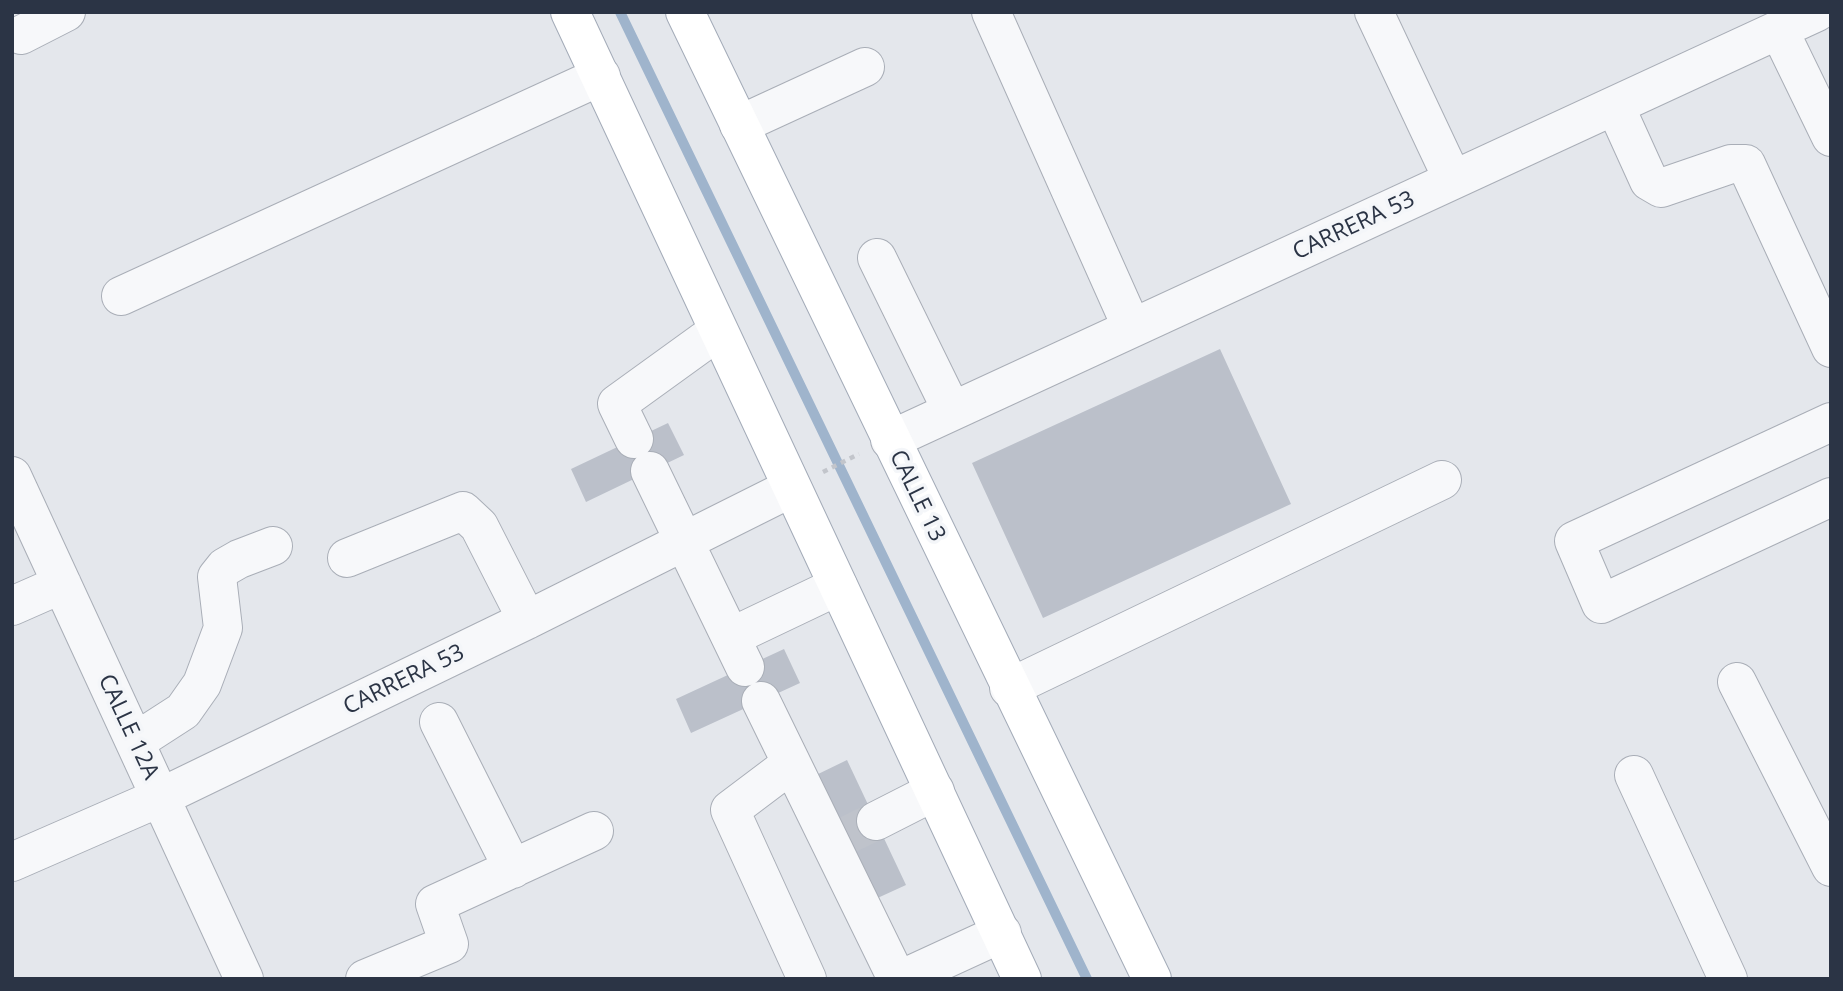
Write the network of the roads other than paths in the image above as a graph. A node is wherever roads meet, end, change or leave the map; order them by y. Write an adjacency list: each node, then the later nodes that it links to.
1 (66, 12): 8 (street)
2 (570, 12): 10 (main road)
3 (685, 12): 12 (main road, CALLE 13)
4 (991, 12): 17 (street)
5 (1374, 12): 14 (street)
6 (1817, 12): 7 (street, CARRERA 53)
7 (1779, 30): 11 (street, CARRERA 53); 13 (street)
8 (21, 35)
9 (865, 67): 12 (street)
10 (601, 76): 16 (street); 18 (main road)
11 (1615, 106): 14 (street, CARRERA 53); 19 (street)
12 (739, 125): 22 (main road, CALLE 13)
13 (1831, 137)
14 (1453, 180): 17 (street, CARRERA 53)
15 (877, 258): 20 (street)
16 (121, 296)
17 (1132, 328): 20 (street, CARRERA 53)
18 (718, 331): 24 (main road); 27 (street)
19 (1831, 348)
20 (952, 411): 22 (street, CARRERA 53)
21 (1831, 422): 26 (street)
22 (875, 447): 36 (main road, CALLE 13)
23 (12, 476): 30 (street, CALLE 12A)
24 (806, 480): 27 (street, CARRERA 53); 31 (main road)
25 (1442, 481): 36 (street)
26 (1831, 497)
27 (684, 542): 33 (street, CARRERA 53); 34 (street)
28 (273, 547): 38 (street)
29 (347, 558): 33 (street)
30 (62, 584): 32 (street); 38 (street, CALLE 12A)
31 (838, 586): 34 (street); 41 (main road)
32 (12, 606)
33 (527, 620): 42 (street, CARRERA 53)
34 (746, 668): 39 (street)
35 (1737, 682): 46 (street)
36 (1009, 688): 54 (main road, CALLE 13)
37 (439, 722): 47 (street)
38 (135, 742): 42 (street, CALLE 12A)
39 (792, 764): 51 (street); 52 (street)
40 (1634, 775): 55 (street)
41 (935, 791): 43 (street); 48 (main road)
42 (160, 797): 45 (street, CARRERA 53); 49 (street, CALLE 12A)
43 (876, 821)
44 (594, 831): 47 (street)
45 (12, 862)
46 (1831, 867)
47 (513, 869): 50 (street)
48 (1002, 933): 52 (street); 53 (main road)
49 (244, 979)
50 (365, 979)
51 (807, 979)
52 (900, 979)
53 (1022, 979)
54 (1152, 979)
55 (1728, 979)

